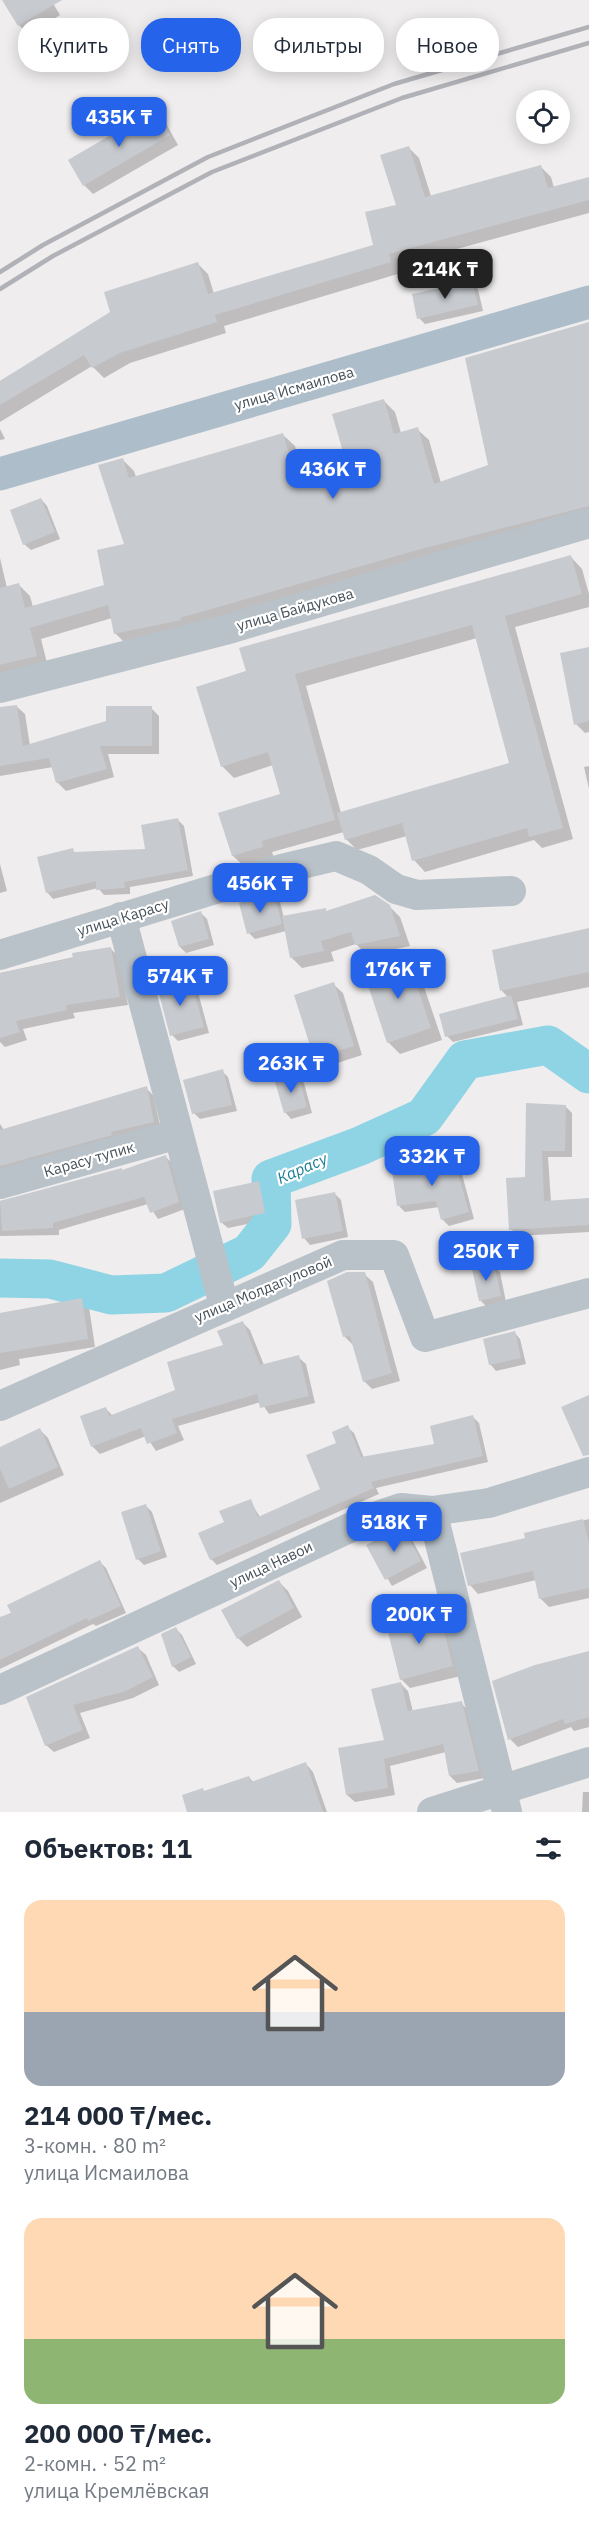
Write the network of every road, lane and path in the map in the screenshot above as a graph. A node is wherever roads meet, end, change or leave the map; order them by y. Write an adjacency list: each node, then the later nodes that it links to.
1 (589, 302): 2 (main road, улица Исмаилова)
2 (0, 474)
3 (589, 523): 4 (street, улица Байдукова)
4 (0, 688)
5 (511, 891): 6 (street, улица Карасу)
6 (121, 917): 7 (street, улица Карасу); 8 (street)
7 (0, 955)
8 (178, 1134): 9 (street, Карасу тупик); 10 (street)
9 (0, 1184)
10 (221, 1292): 11 (street, улица Молдагуловой); 12 (street, улица Молдагуловой)
11 (589, 1293)
12 (0, 1406)
13 (589, 1472): 14 (street, улица Навои)
14 (432, 1511): 15 (street, улица Навои); 17 (street)
15 (0, 1690)
16 (589, 1762): 17 (street)
17 (504, 1801): 18 (street)
18 (432, 1812)

